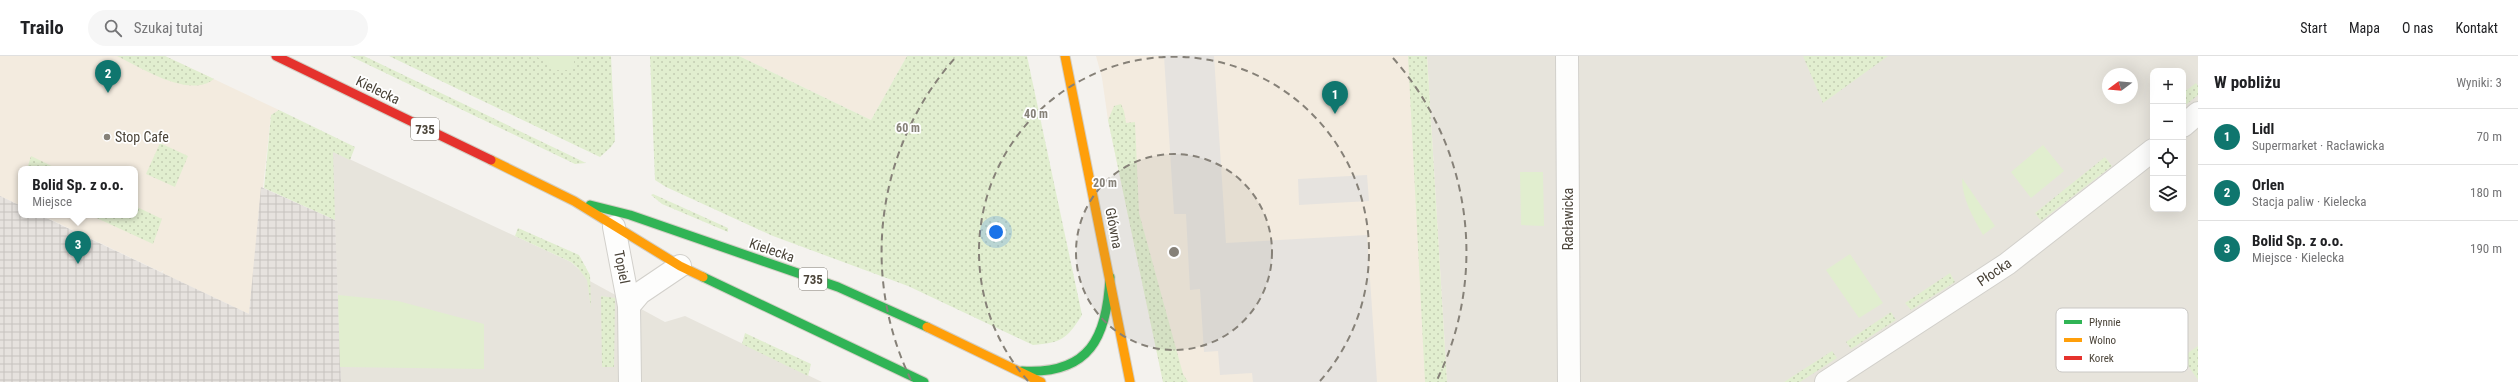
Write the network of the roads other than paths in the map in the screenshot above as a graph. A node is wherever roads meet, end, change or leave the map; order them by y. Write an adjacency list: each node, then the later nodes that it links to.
1 (276, 56): 7 (main road, Kielecka / 735)
2 (1065, 56): 10 (main road, Główna)
3 (1567, 56): 17 (street, Racławicka)
4 (2198, 113): 5 (street)
5 (2186, 123)
6 (2150, 152): 18 (street, Płocka)
7 (574, 201): 8 (main road, Kielecka / 735); 12 (main road, Kielecka / 735)
8 (614, 227): 9 (main road, Kielecka / 735); 11 (street, Topiel)
9 (680, 266): 11 (street, Topiel); 14 (main road, Kielecka / 735)
10 (1110, 277): 12 (main road); 16 (main road, Główna)
11 (629, 306): 13 (street, Topiel)
12 (1019, 371): 15 (main road, Kielecka / 735)
13 (630, 382)
14 (924, 382)
15 (1041, 382)
16 (1130, 382)
17 (1570, 382)
18 (1826, 382)

